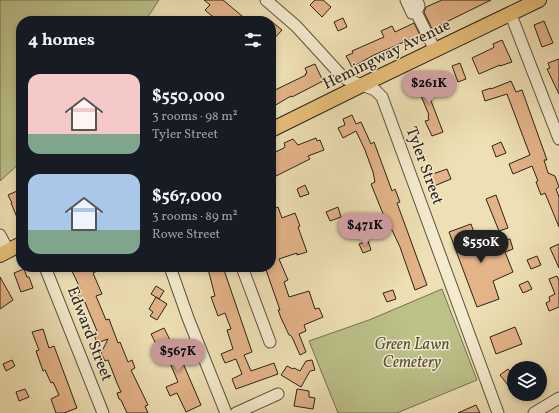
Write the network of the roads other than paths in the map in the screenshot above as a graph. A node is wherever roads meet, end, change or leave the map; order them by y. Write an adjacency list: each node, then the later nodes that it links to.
1 (266, 0): 8 (street, Tyler Street)
2 (406, 0): 5 (street)
3 (417, 0): 5 (street)
4 (539, 0): 6 (main road, Hemingway Avenue)
5 (416, 12): 7 (street)
6 (511, 15): 7 (main road, Hemingway Avenue); 10 (street)
7 (435, 50): 8 (main road, Hemingway Avenue)
8 (362, 85): 9 (main road, Hemingway Avenue); 22 (street, Tyler Street)
9 (276, 128)
10 (559, 139)
11 (0, 235): 12 (street)
12 (10, 250)
13 (47, 272): 19 (street, Edward Street)
14 (172, 272): 20 (street)
15 (244, 272): 16 (street)
16 (270, 342)
17 (278, 394): 21 (street)
18 (559, 398): 23 (street)
19 (103, 413)
20 (226, 413)
21 (236, 413)
22 (498, 413)
23 (534, 413)

